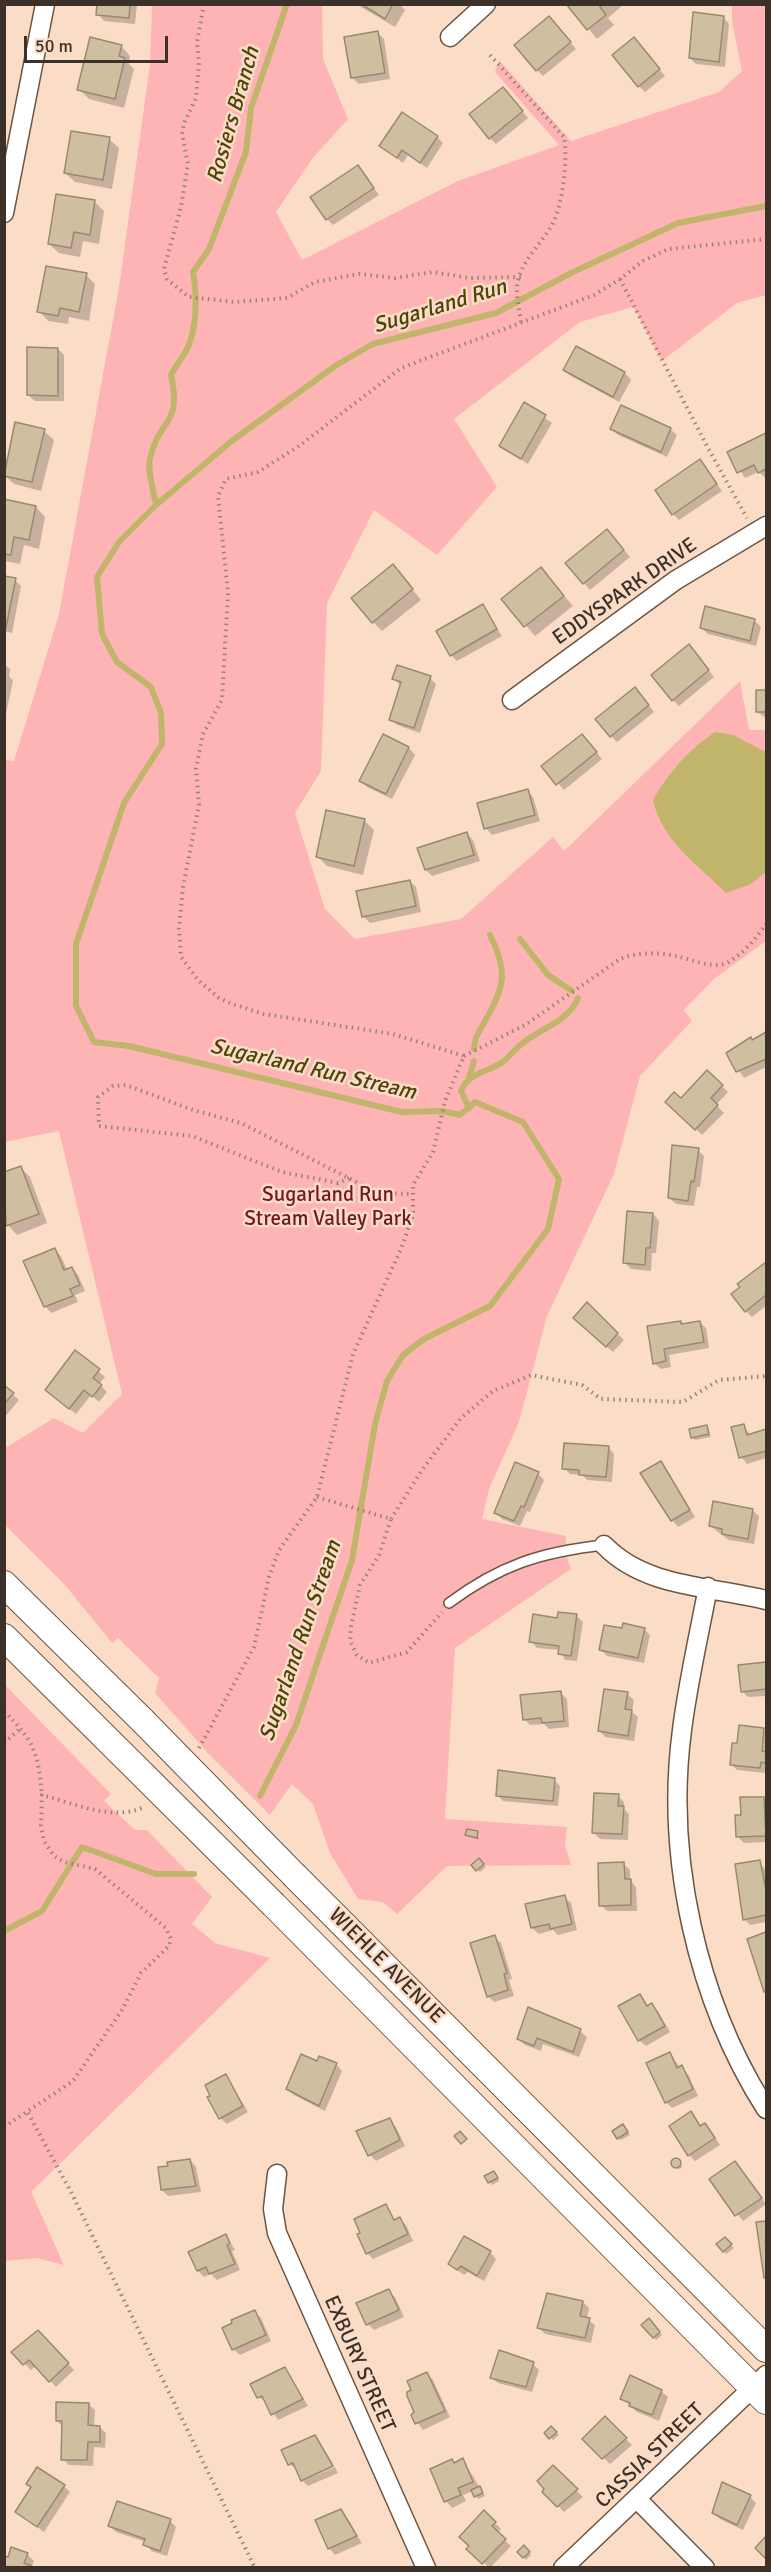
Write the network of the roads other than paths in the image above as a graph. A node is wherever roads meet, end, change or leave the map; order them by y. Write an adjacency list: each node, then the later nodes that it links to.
1 (45, 4): 4 (street)
2 (486, 4): 3 (street)
3 (450, 37)
4 (4, 213)
5 (761, 528): 6 (street, EDDYSPARK DRIVE)
6 (512, 700)
7 (604, 1545): 9 (street); 11 (lane)
8 (4, 1584): 15 (main road, WIEHLE AVENUE, bridge)
9 (708, 1587): 10 (street); 13 (street)
10 (766, 1600)
11 (449, 1603)
12 (4, 1637): 16 (main road, WIEHLE AVENUE, bridge)
13 (766, 2109)
14 (277, 2174): 18 (street, EXBURY STREET)
15 (766, 2349)
16 (762, 2388): 17 (street, CASSIA STREET)
17 (637, 2499): 19 (street, CASSIA STREET); 20 (street)
18 (426, 2568)
19 (563, 2568)
20 (705, 2568)

